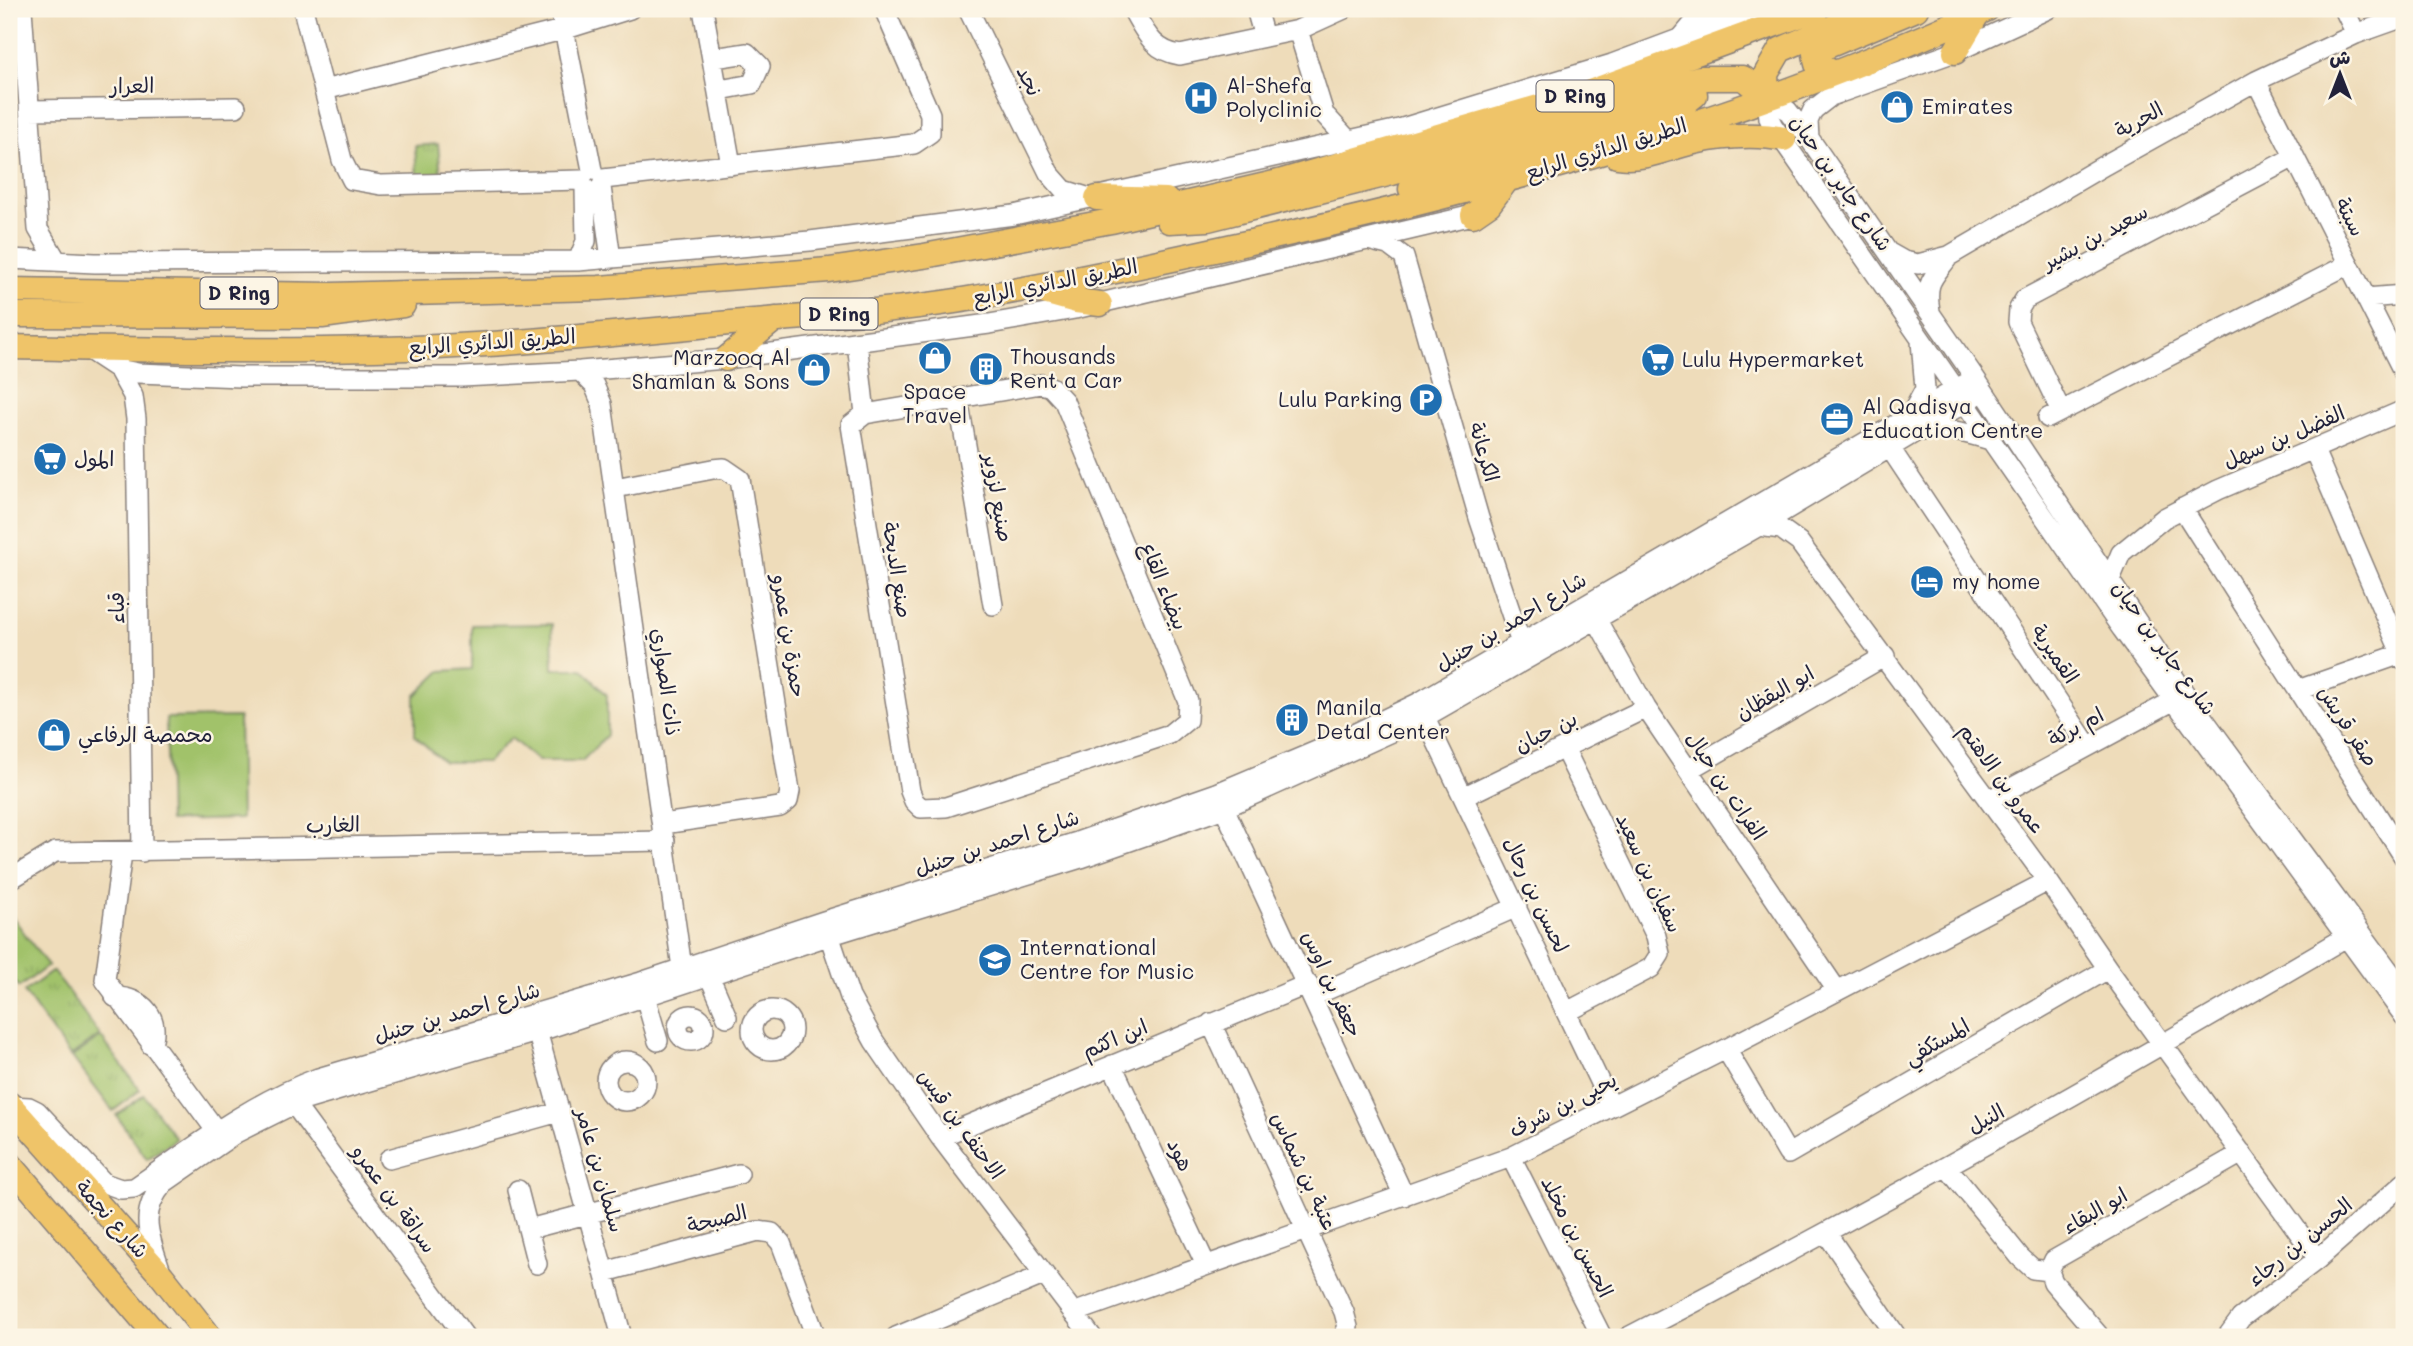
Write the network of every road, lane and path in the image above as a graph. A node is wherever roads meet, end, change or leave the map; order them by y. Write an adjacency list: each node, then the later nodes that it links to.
1 (22, 9): 35 (street)
2 (303, 9): 31 (street)
3 (560, 9): 20 (street)
4 (630, 9): 20 (street)
5 (703, 9): 26 (street)
6 (884, 9): 43 (street)
7 (968, 9): 44 (street, نجد)
8 (1132, 9): 24 (street)
9 (1344, 9): 21 (street)
10 (1698, 9): 23 (street)
11 (1817, 9): 27 (main road, D Ring)
12 (1875, 9): 33 (main road)
13 (1916, 9): 28 (main road)
14 (2048, 9): 25 (street)
15 (2344, 9): 22 (street)
16 (1745, 10): 23 (street)
17 (1982, 11): 25 (main road); 28 (main road, الطريق الدائري الرابع / D Ring)
18 (1257, 12): 24 (street)
19 (2404, 17): 22 (street, الحرية)
20 (566, 29): 31 (street); 45 (street)
21 (1298, 30): 24 (street); 36 (street)
22 (2356, 34): 29 (street, الحرية)
23 (1684, 36): 27 (street); 39 (street)
24 (1261, 38)
25 (1955, 52): 37 (street)
26 (714, 58): 32 (street); 32 (street)
27 (1661, 66): 48 (main road, D Ring)
28 (1834, 73): 33 (main road, الطريق الدائري الرابع / D Ring)
29 (2256, 81): 42 (street, سبتة); 57 (street, الحرية)
30 (1685, 82): 33 (main road); 50 (main road); 52 (main road)
31 (324, 90): 45 (street)
32 (720, 90): 43 (street)
33 (1767, 97): 37 (street, شارع جابر بن حيان); 38 (street, شارع جابر بن حيان); 41 (main road, الطريق الدائري الرابع / D Ring)
34 (236, 107): 35 (street, العرار)
35 (29, 110): 53 (street)
36 (1325, 114): 39 (street); 40 (street)
37 (1809, 138): 56 (street, شارع جابر بن حيان)
38 (1784, 139): 41 (main road); 73 (street, شارع جابر بن حيان)
39 (1348, 140): 40 (street)
40 (1309, 149): 47 (street)
41 (1603, 152): 46 (main road, الطريق الدائري الرابع / D Ring)
42 (2294, 157): 63 (street, سبتة); 63 (street, سعيد بن بشير)
43 (731, 165): 45 (street)
44 (1049, 173): 47 (street, نجد); 49 (street)
45 (593, 181): 60 (street); 62 (street)
46 (1506, 181): 51 (main road); 52 (main road, الطريق الدائري الرابع / D Ring)
47 (1097, 198): 48 (main road); 49 (street)
48 (1209, 201): 50 (main road, D Ring)
49 (1038, 211): 60 (street)
50 (1146, 214): 66 (main road, D Ring)
51 (1473, 215): 54 (street, الطريق الدائري الرابع)
52 (1345, 221): 64 (main road, الطريق الدائري الرابع / D Ring)
53 (38, 229): 59 (street); 61 (street)
54 (1414, 230): 55 (street, الطريق الدائري الرابع); 58 (street)
55 (1369, 241): 58 (street); 69 (street, الطريق الدائري الرابع)
56 (1887, 252): 57 (street, الحرية); 70 (street, شارع جابر بن حيان)
57 (1949, 256): 70 (street, الحرية)
58 (1404, 257): 103 (street, الكرعانة)
59 (15, 258): 61 (street)
60 (611, 259): 62 (street)
61 (57, 261): 62 (street)
62 (578, 261)
63 (2349, 264): 68 (street, سبتة)
64 (1029, 288): 69 (main road); 72 (main road, الطريق الدائري الرابع / D Ring)
65 (9, 290): 66 (main road, D Ring)
66 (468, 291): 71 (main road)
67 (2404, 295): 68 (street)
68 (2366, 298): 81 (street, سبتة)
69 (1100, 303): 74 (street, الطريق الدائري الرابع)
70 (1930, 313): 82 (street, شارع جابر بن حيان)
71 (9, 315)
72 (775, 318): 76 (main road, الطريق الدائري الرابع / D Ring); 77 (main road)
73 (1920, 337): 83 (street, شارع جابر بن حيان); 88 (street)
74 (857, 342): 77 (street, الطريق الدائري الرابع); 87 (street)
75 (9, 347): 76 (main road, الطريق الدائري الرابع / D Ring)
76 (86, 348): 78 (street, الطريق الدائري الرابع)
77 (726, 359): 79 (street, الطريق الدائري الرابع)
78 (118, 369): 80 (street, الطريق الدائري الرابع); 118 (street, قباء)
79 (617, 369): 80 (street, الطريق الدائري الرابع); 85 (street)
80 (580, 372): 85 (street, ذات الصواري)
81 (2404, 373)
82 (1979, 385): 83 (street, شارع احمد بن حنبل); 98 (street, شارع جابر بن حيان)
83 (1961, 396): 88 (street, شارع احمد بن حنبل); 89 (street, شارع جابر بن حيان)
84 (958, 398): 87 (street, بيضاء القاع); 101 (street, صنيع لزوير); 116 (street, بيضاء القاع)
85 (602, 404): 92 (street, ذات الصواري)
86 (2404, 410): 91 (street, الفضل بن سهل)
87 (865, 414): 116 (street, صنع الديحة)
88 (1913, 426): 89 (street); 90 (street, شارع احمد بن حنبل); 100 (street, شارع احمد بن حنبل)
89 (1990, 440): 107 (street, شارع جابر بن حيان)
90 (1890, 448): 93 (street, شارع احمد بن حنبل); 110 (street, القميرية)
91 (2314, 450): 94 (street, الفضل بن سهل); 105 (street)
92 (615, 488): 117 (street, ذات الصواري); 117 (street, حمزة بن عمرو)
93 (1807, 497): 95 (street, شارع احمد بن حنبل); 97 (street)
94 (2182, 508): 96 (street, الفضل بن سهل); 106 (street)
95 (1759, 526): 97 (street, عمرو بن الاهتم); 100 (street, شارع احمد بن حنبل)
96 (2132, 541): 98 (street, الفضل بن سهل); 99 (street, الفضل بن سهل)
97 (1799, 542): 104 (street, عمرو بن الاهتم)
98 (2085, 546): 99 (street, شارع جابر بن حيان)
99 (2109, 583): 107 (street, شارع جابر بن حيان)
100 (1637, 585): 102 (street, شارع احمد بن حنبل)
101 (993, 605)
102 (1592, 611): 103 (street, شارع احمد بن حنبل); 108 (street, الفرات بن حيال)
103 (1523, 651): 109 (street, شارع احمد بن حنبل)
104 (1885, 656): 112 (street, ابو اليقظان); 114 (street, عمرو بن الاهتم)
105 (2403, 656): 106 (street)
106 (2298, 690): 120 (street, صقر قريش)
107 (2179, 698): 110 (street, ام بركة); 125 (street, شارع جابر بن حيان)
108 (1646, 708): 111 (street, بن حبان); 112 (street, الفرات بن حيال)
109 (1421, 710): 113 (street, لحسن بن رحال); 115 (street, شارع احمد بن حنبل)
110 (2088, 746): 114 (street, ام بركة)
111 (1564, 748): 113 (street, بن حبان); 133 (street, سفيان بن سعيد)
112 (1688, 770): 130 (street, الفرات بن حيال)
113 (1465, 796): 123 (street, لحسن بن رحال)
114 (1989, 800): 122 (street, عمرو بن الاهتم)
115 (1220, 801): 124 (street, شارع احمد بن حنبل); 131 (street, جعفر بن اوس)
116 (921, 808)
117 (664, 832): 118 (street, الغارب); 126 (street, ذات الصواري)
118 (142, 852): 119 (street, الغارب)
119 (122, 853): 121 (street, الغارب); 148 (street)
120 (2404, 857)
121 (9, 880)
122 (2048, 881): 128 (street, عمرو بن الاهتم); 130 (street, يحيى بن شرف)
123 (1517, 907): 131 (street, ابن اكثم); 133 (street, لحسن بن رحال)
124 (826, 928): 127 (street, شارع احمد بن حنبل); 149 (street, الاحنف بن قيس)
125 (2354, 932): 132 (street, شارع جابر بن حيان); 134 (street, شارع جابر بن حيان); 140 (street, النيل)
126 (682, 968): 127 (street, شارع احمد بن حنبل); 129 (street, شارع احمد بن حنبل)
127 (706, 969): 129 (street, شارع احمد بن حنبل); 135 (street)
128 (2108, 969): 140 (street, عمرو بن الاهتم); 141 (street, المستكفي)
129 (643, 989): 137 (street, شارع احمد بن حنبل); 139 (street)
130 (1836, 989): 141 (street, يحيى بن شرف)
131 (1311, 990): 138 (street, ابن اكثم); 158 (street, جعفر بن اوس)
132 (2404, 991)
133 (1567, 1012): 146 (street, لحسن بن رحال)
134 (2404, 1015)
135 (727, 1017): 136 (street); 139 (street)
136 (754, 1022)
137 (535, 1023): 144 (street, شارع احمد بن حنبل); 147 (street, سلمان بن عامر)
138 (1211, 1023): 143 (street, ابن اكثم); 161 (street, عتبة بن شماس)
139 (658, 1041): 142 (street)
140 (2164, 1045): 150 (street); 154 (street, النيل)
141 (1726, 1049): 146 (street, يحيى بن شرف)
142 (636, 1064)
143 (1112, 1065): 149 (street, ابن اكثم); 165 (street, هود)
144 (289, 1097): 148 (street, شارع احمد بن حنبل); 169 (street, شارع احمد بن حنبل); 173 (street, سراقة بن عمرو)
145 (10, 1105): 148 (street, شارع احمد بن حنبل); 169 (main road, شارع نجمة)
146 (1611, 1106): 151 (street, يحيى بن شرف)
147 (559, 1112): 152 (street); 159 (street, سلمان بن عامر)
148 (215, 1129)
149 (940, 1137): 168 (street, الاحنف بن قيس)
150 (2242, 1153): 163 (street); 166 (street, ابو البقاء)
151 (1511, 1157): 158 (street, يحيى بن شرف); 179 (street, الحسن بن مخلد)
152 (389, 1159)
153 (9, 1163): 171 (main road, شارع نجمة)
154 (1947, 1167): 162 (street, النيل); 166 (street)
155 (739, 1174): 159 (street)
156 (2404, 1184): 163 (street, الحسن بن رجاء)
157 (519, 1190): 160 (street)
158 (1404, 1196): 161 (street, يحيى بن شرف)
159 (589, 1215): 160 (street); 167 (street, سلمان بن عامر)
160 (528, 1229): 164 (street)
161 (1306, 1230): 165 (street, يحيى بن شرف); 178 (street, عتبة بن شماس)
162 (1827, 1234): 180 (street, النيل); 181 (street)
163 (2318, 1259): 183 (street, الحسن بن رجاء)
164 (537, 1264)
165 (1206, 1265): 170 (street, يحيى بن شرف)
166 (2049, 1271): 182 (street)
167 (605, 1272): 174 (street, سلمان بن عامر); 175 (street, الصبحة)
168 (1043, 1275): 170 (street, الاحنف بن قيس); 176 (street)
169 (162, 1276): 172 (main road, شارع نجمة)
170 (1073, 1313): 177 (street, الاحنف بن قيس)
171 (158, 1337)
172 (210, 1337)
173 (466, 1337)
174 (622, 1337)
175 (816, 1337)
176 (896, 1337)
177 (1092, 1337)
178 (1343, 1337)
179 (1602, 1337)
180 (1628, 1337)
181 (1897, 1337)
182 (2100, 1337)
183 (2227, 1337)

